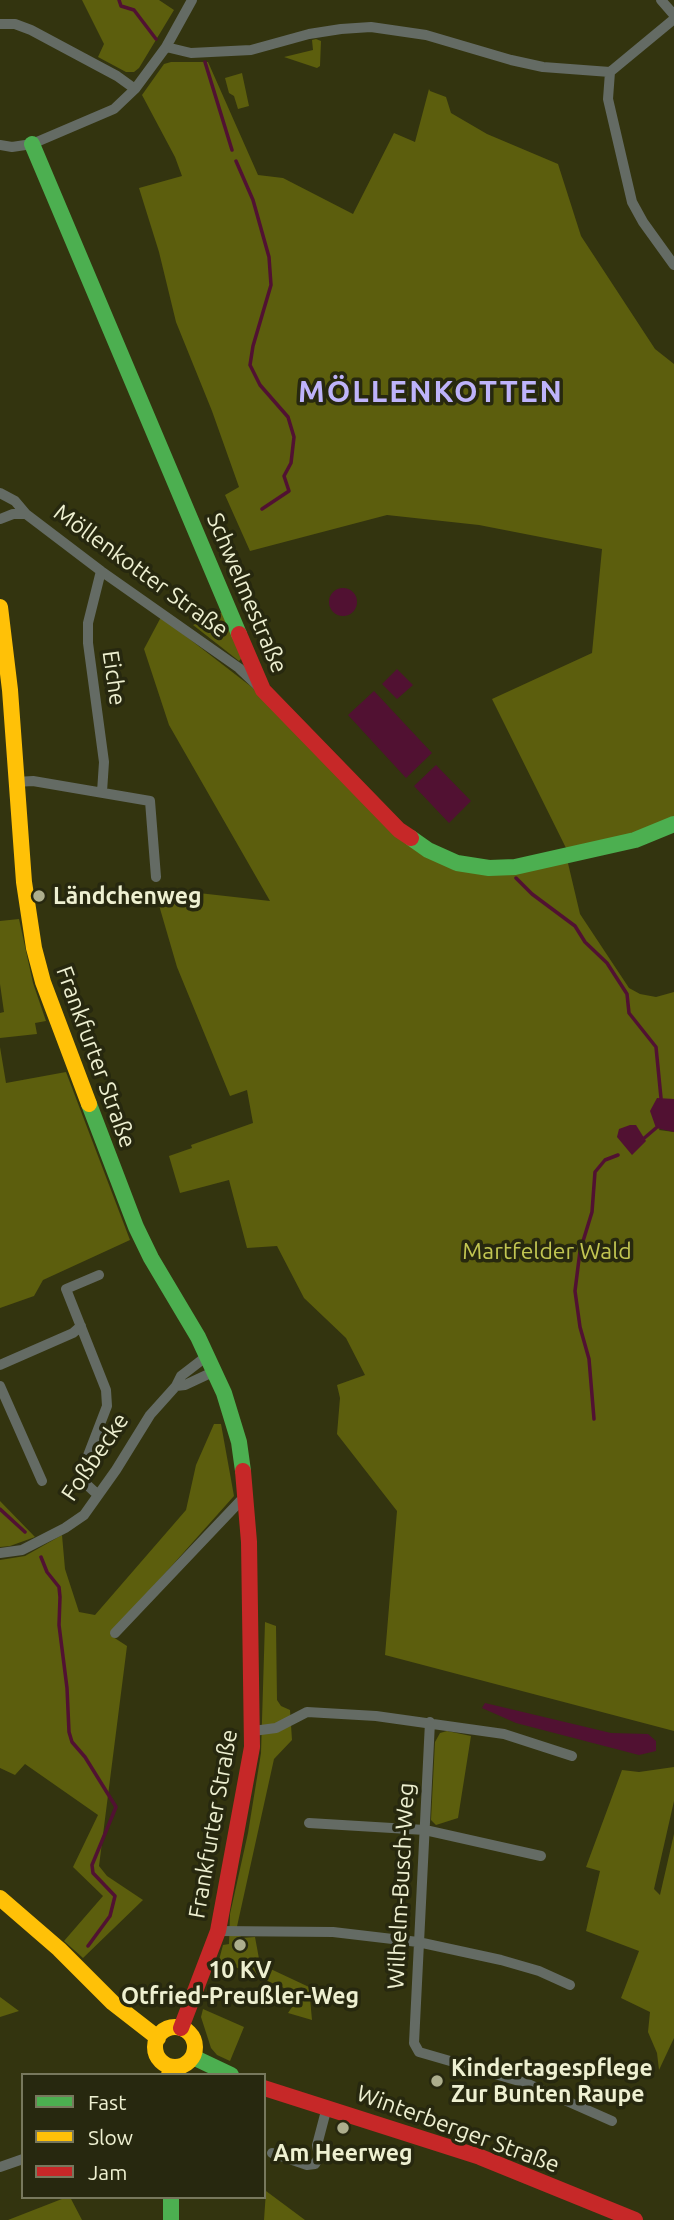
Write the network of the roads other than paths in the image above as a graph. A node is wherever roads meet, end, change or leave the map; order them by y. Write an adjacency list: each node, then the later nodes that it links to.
1 (192, 0): 5 (street)
2 (662, 0): 3 (street)
3 (674, 17): 6 (street)
4 (0, 24): 7 (street)
5 (166, 47): 6 (street); 7 (street)
6 (610, 72): 10 (street)
7 (135, 89): 8 (street)
8 (32, 144): 9 (street); 18 (main road, Schwelmestraße)
9 (0, 145)
10 (674, 265)
11 (0, 493): 14 (street, Möllenkotter Straße)
12 (0, 508): 13 (street, Möllenkotter Straße)
13 (13, 514): 14 (street, Möllenkotter Straße); 15 (street, Möllenkotter Straße)
14 (26, 514): 16 (street, Möllenkotter Straße)
15 (0, 519)
16 (101, 571): 18 (street, Möllenkotter Straße); 20 (street, Eiche)
17 (0, 607): 19 (main road, Frankfurter Straße)
18 (263, 690): 21 (main road, Schwelmestraße)
19 (16, 782): 20 (street); 25 (main road, Frankfurter Straße)
20 (102, 792): 22 (street)
21 (674, 824)
22 (156, 877)
23 (99, 1275): 24 (street)
24 (82, 1326): 26 (street); 31 (street)
25 (207, 1356): 27 (main road, Frankfurter Straße); 28 (street, Foßbecke)
26 (0, 1365)
27 (215, 1371): 28 (street); 32 (main road, Frankfurter Straße)
28 (176, 1385): 31 (street, Foßbecke)
29 (0, 1386): 30 (street)
30 (42, 1481)
31 (98, 1495): 33 (street, Foßbecke)
32 (246, 1495): 34 (street); 36 (main road, Frankfurter Straße)
33 (0, 1553)
34 (116, 1633)
35 (430, 1722): 36 (street); 37 (street); 39 (street, Wilhelm-Busch-Weg)
36 (253, 1731): 42 (main road, Frankfurter Straße)
37 (572, 1756)
38 (309, 1823): 39 (street)
39 (425, 1830): 40 (street); 43 (street, Wilhelm-Busch-Weg)
40 (541, 1856)
41 (0, 1898): 46 (main road)
42 (218, 1931): 43 (street); 45 (main road, Frankfurter Straße)
43 (418, 1942): 44 (street); 52 (street, Wilhelm-Busch-Weg)
44 (570, 1985)
45 (181, 2028): 46 (main road); 47 (main road)
46 (158, 2038): 48 (main road)
47 (192, 2057): 48 (main road); 49 (main road)
48 (170, 2071)
49 (227, 2073)
50 (266, 2089): 51 (main road, Winterberger Straße)
51 (327, 2107): 53 (street); 58 (main road, Winterberger Straße)
52 (612, 2121)
53 (272, 2153)
54 (21, 2160): 55 (street)
55 (0, 2167)
56 (170, 2199): 57 (main road)
57 (171, 2220)
58 (635, 2220)

